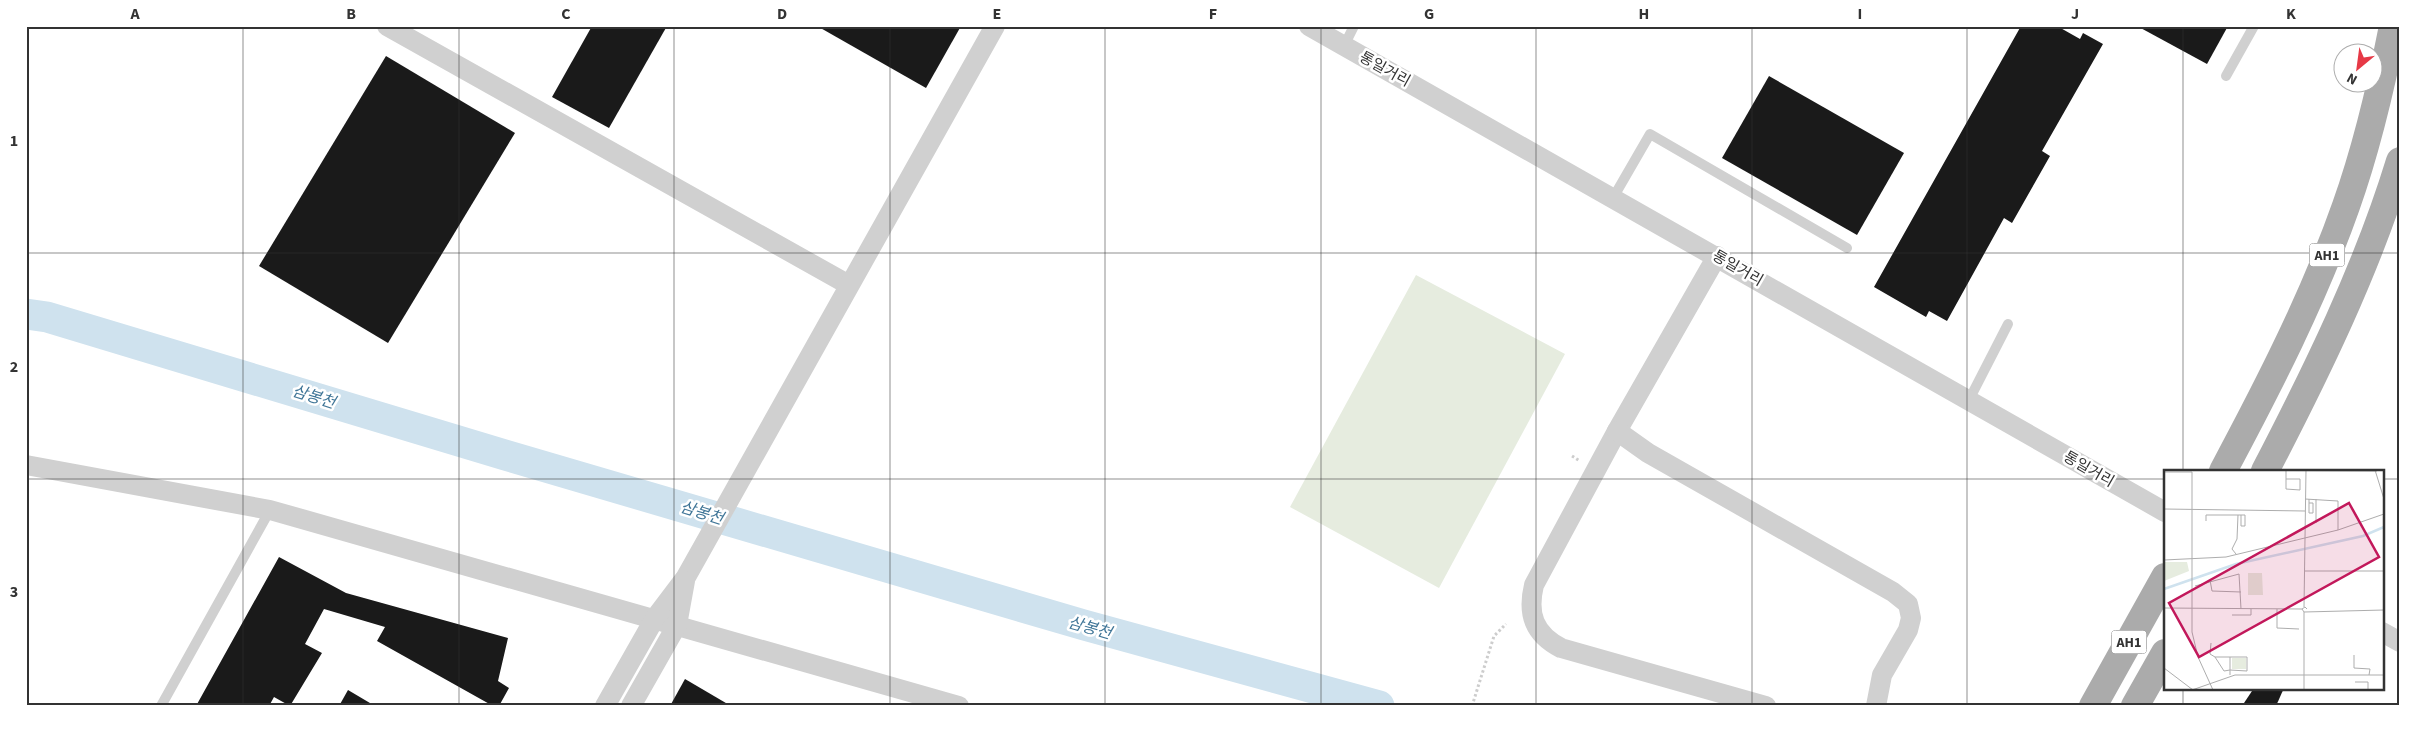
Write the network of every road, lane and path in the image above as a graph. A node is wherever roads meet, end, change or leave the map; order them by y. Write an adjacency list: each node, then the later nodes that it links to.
1 (387, 26): 13 (street)
2 (995, 26): 13 (street)
3 (1309, 26): 7 (street, 통일거리)
4 (1354, 26): 7 (lane)
5 (2254, 26): 8 (lane)
6 (2393, 26): 18 (main road, AH1)
7 (1344, 46): 10 (street, 통일거리)
8 (2226, 76)
9 (2400, 161): 19 (main road, AH1)
10 (1613, 198): 11 (lane); 12 (street, 통일거리)
11 (1847, 248)
12 (1717, 256): 15 (street, 통일거리); 16 (street)
13 (850, 285): 22 (street)
14 (2008, 324): 15 (lane)
15 (1969, 400): 21 (street, 통일거리)
16 (1617, 431): 35 (street); 36 (street)
17 (26, 465): 20 (street)
18 (2224, 470)
19 (2266, 470)
20 (270, 510): 24 (street); 30 (lane)
21 (2164, 511)
22 (686, 577): 24 (street); 26 (street)
23 (2164, 579): 37 (main road, AH1)
24 (655, 618): 26 (street); 31 (street)
25 (1506, 624): 34 (path)
26 (677, 626): 32 (street); 33 (street)
27 (2384, 633): 28 (street)
28 (2400, 642)
29 (2164, 655): 38 (main road, AH1)
30 (161, 706)
31 (605, 706)
32 (631, 706)
33 (960, 706)
34 (1472, 706)
35 (1766, 706)
36 (1876, 706)
37 (2092, 706)
38 (2135, 706)

